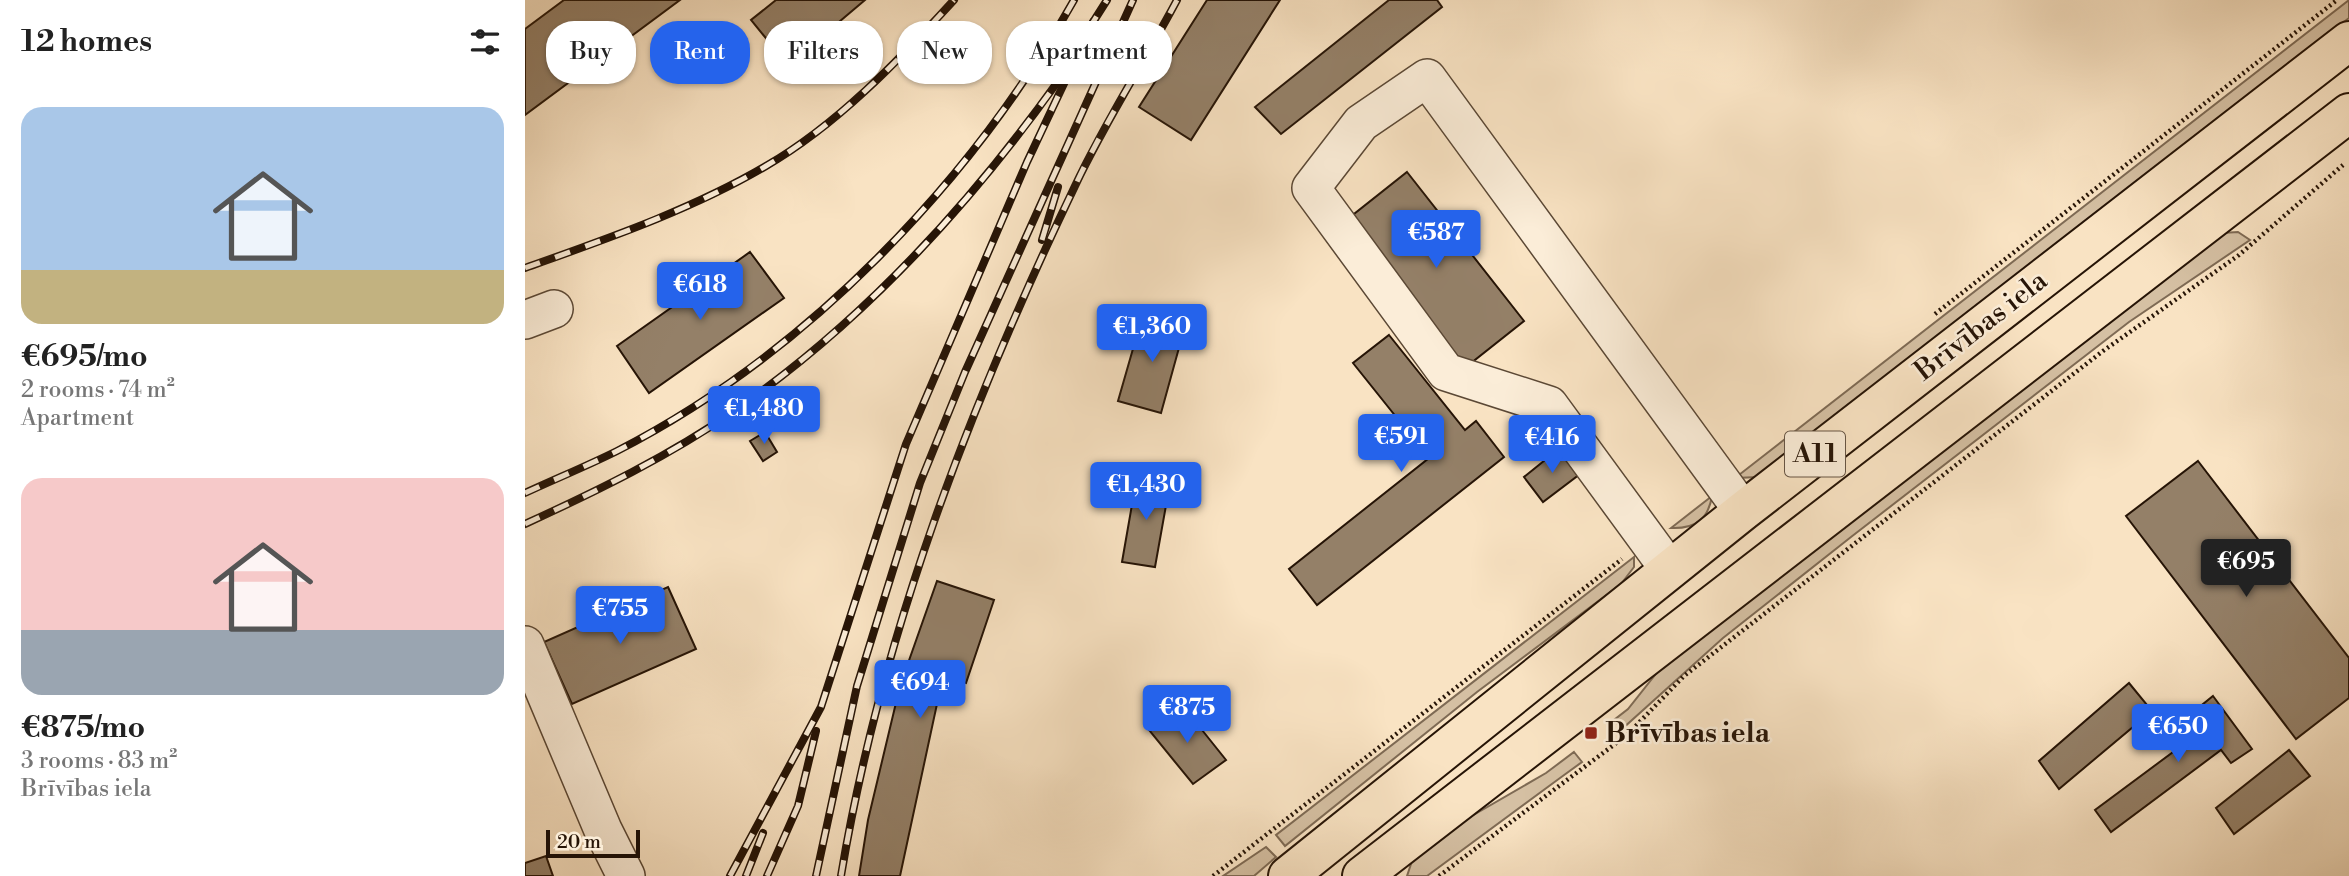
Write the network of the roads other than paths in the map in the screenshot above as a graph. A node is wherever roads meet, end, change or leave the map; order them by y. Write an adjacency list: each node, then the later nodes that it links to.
1 (2349, 41): 3 (highway, Brīvības iela / A11)
2 (2349, 113): 8 (highway, Brīvības iela / A11)
3 (1743, 510): 4 (highway, Brīvības iela / A11); 4 (street)
4 (1669, 569): 7 (highway, Brīvības iela / A11)
5 (525, 645): 6 (street)
6 (626, 876)
7 (1288, 876)
8 (1362, 876)

